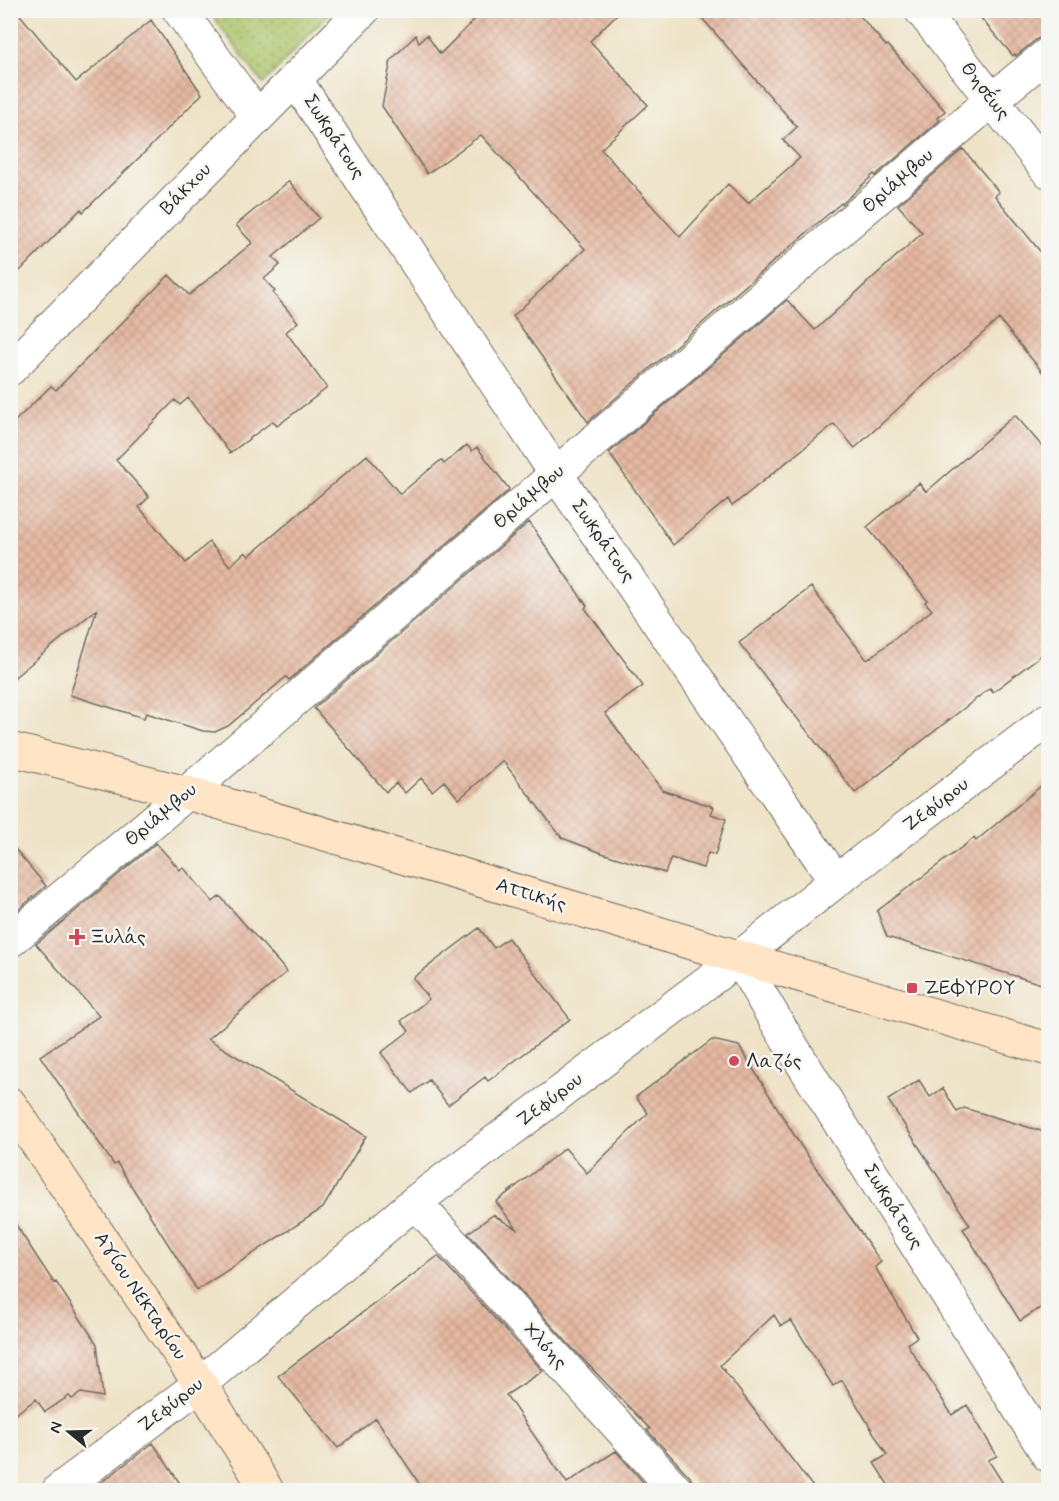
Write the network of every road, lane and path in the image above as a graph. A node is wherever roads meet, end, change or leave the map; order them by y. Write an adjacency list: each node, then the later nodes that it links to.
1 (179, 10): 7 (street)
2 (921, 10): 6 (street, Θησέως)
3 (356, 13): 5 (street, Βάκχου)
4 (1048, 54): 6 (street, Θριάμβου)
5 (295, 79): 7 (street, Βάκχου); 10 (street, Σωκράτους)
6 (993, 99): 8 (street, Θησέως); 10 (street, Θριάμβου)
7 (257, 116): 9 (street, Βάκχου)
8 (1048, 171)
9 (10, 369)
10 (556, 474): 13 (street, Θριάμβου); 14 (street, Σωκράτους)
11 (1048, 720): 14 (street, Ζεφύρου)
12 (10, 749): 13 (street, Αττικής)
13 (187, 793): 15 (street, Θριάμβου); 16 (street, Αττικής)
14 (836, 881): 16 (street, Ζεφύρου)
15 (10, 941)
16 (739, 958): 17 (street, Αττικής); 19 (street, Ζεφύρου); 21 (street, Σωκράτους)
17 (1048, 1049)
18 (10, 1104): 20 (street, Αγίου Νεκταρίου)
19 (415, 1202): 20 (street, Ζεφύρου); 24 (street, Χλόης)
20 (200, 1384): 22 (street, Ζεφύρου); 23 (street, Αγίου Νεκταρίου)
21 (1048, 1455)
22 (59, 1491)
23 (267, 1491)
24 (676, 1491)

